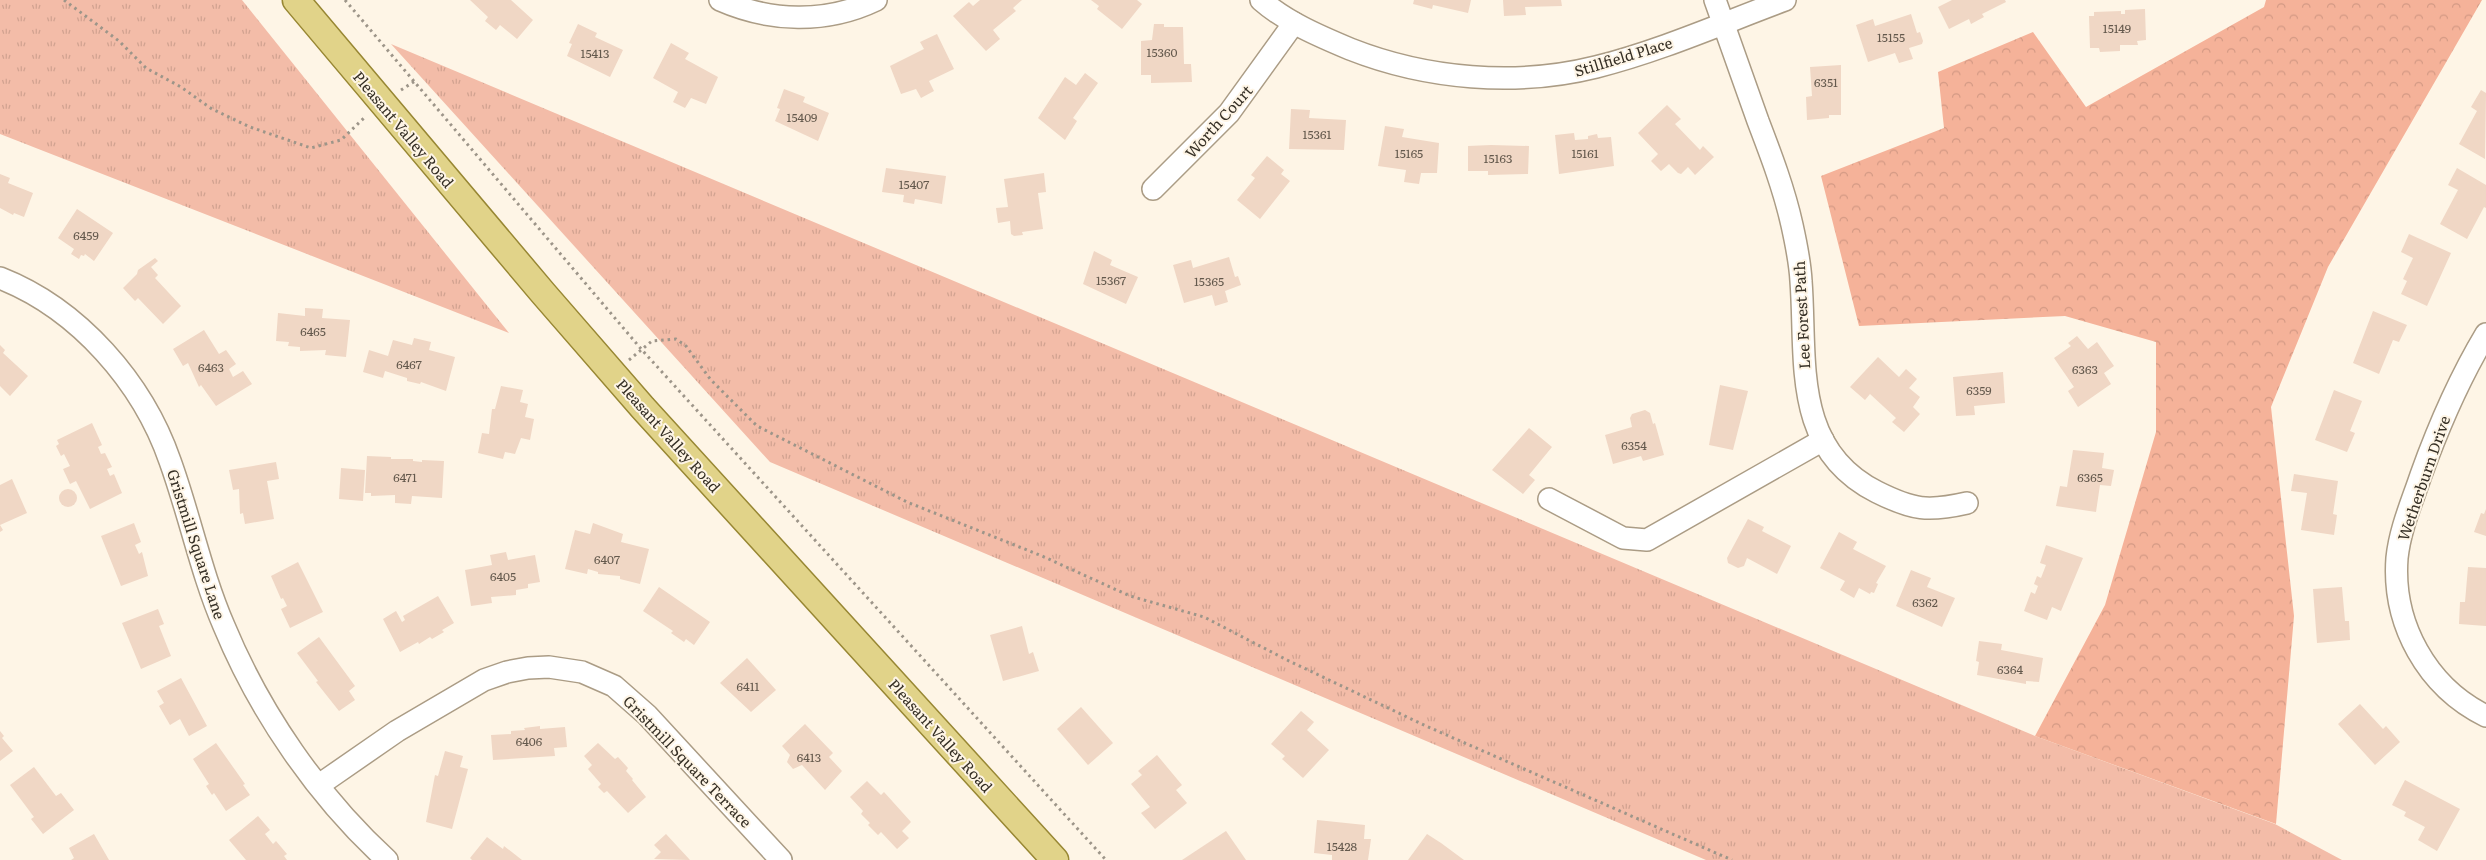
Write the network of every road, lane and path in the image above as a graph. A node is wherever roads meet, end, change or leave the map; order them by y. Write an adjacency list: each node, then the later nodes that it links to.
1 (64, 0): 12 (path)
2 (296, 0): 12 (main road, Pleasant Valley Road)
3 (344, 0): 11 (path)
4 (720, 0): 5 (street)
5 (876, 0)
6 (1261, 0): 9 (street, Stillfield Place)
7 (1715, 0): 10 (street, Lee Forest Path)
8 (1785, 0): 10 (street, Stillfield Place)
9 (1294, 23): 10 (street, Stillfield Place); 13 (street, Worth Court)
10 (1723, 23): 18 (street, Lee Forest Path)
11 (415, 80): 12 (path); 16 (path)
12 (382, 102): 17 (main road, Pleasant Valley Road)
13 (1153, 189)
14 (0, 278): 22 (street, Gristmill Square Lane)
15 (2486, 334): 21 (street, Wetherburn Drive)
16 (642, 350): 17 (path); 26 (path); 27 (path)
17 (613, 373): 25 (main road, Pleasant Valley Road)
18 (1823, 440): 19 (street); 20 (street, Lee Forest Path)
19 (1550, 499)
20 (1967, 503)
21 (2486, 716)
22 (319, 785): 23 (street, Gristmill Square Lane); 24 (street, Gristmill Square Terrace)
23 (387, 860)
24 (781, 860)
25 (1055, 860)
26 (1106, 860)
27 (1732, 860)

